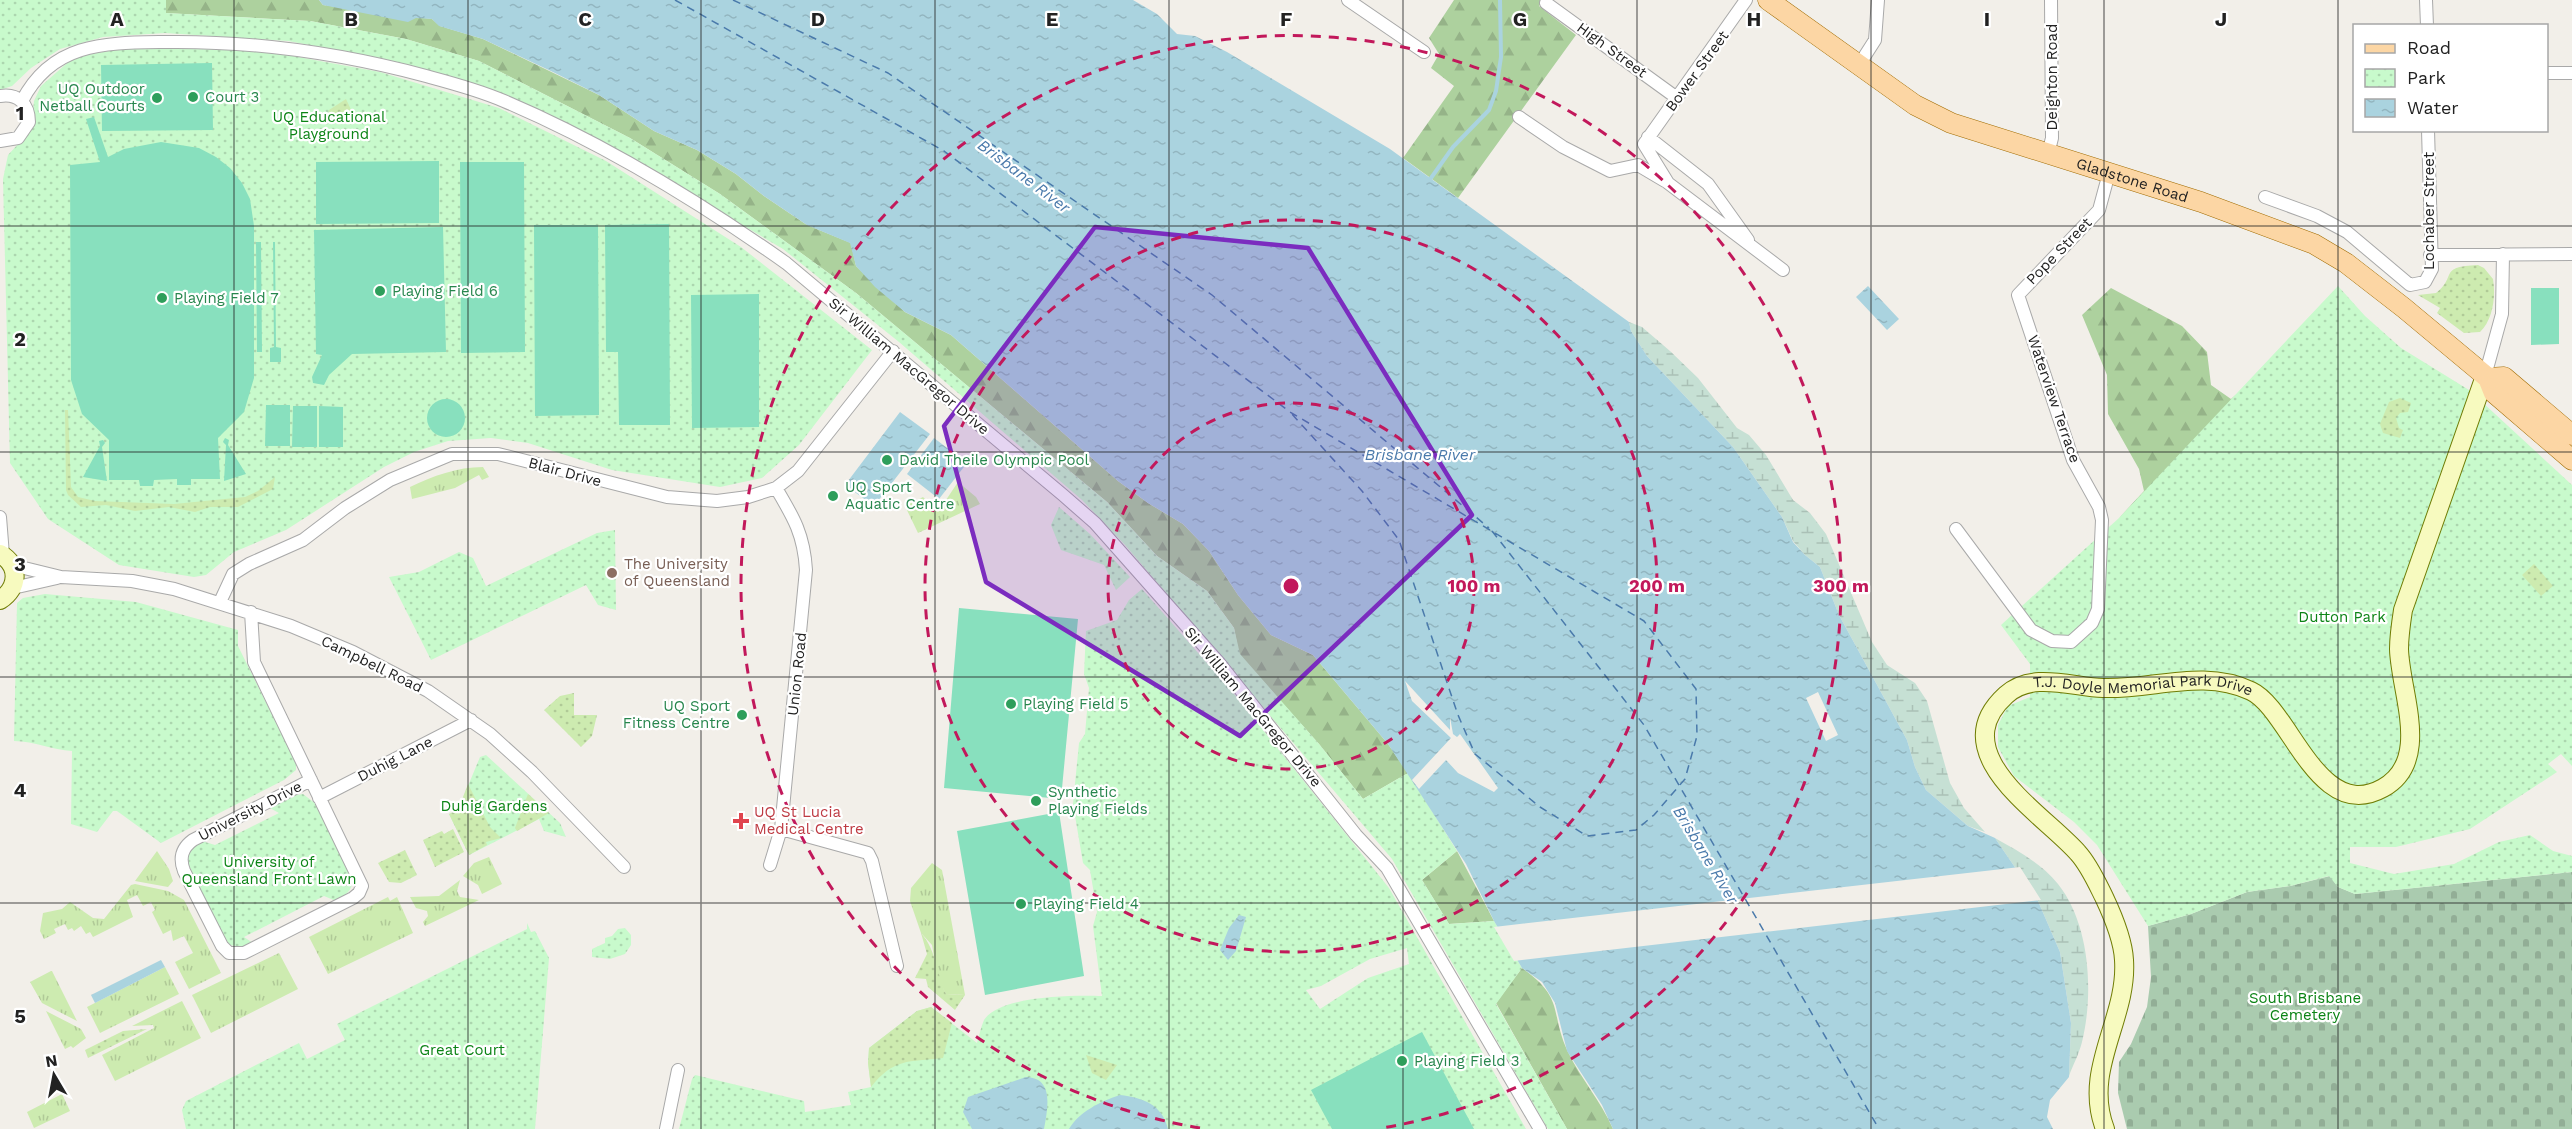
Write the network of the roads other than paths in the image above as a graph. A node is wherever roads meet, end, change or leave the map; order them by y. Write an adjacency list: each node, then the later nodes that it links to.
1 (1348, 0): 9 (street)
2 (1746, 0): 14 (street, Bower Street)
3 (1768, 0): 10 (main road, Gladstone Road)
4 (1878, 0): 10 (street)
5 (2051, 0): 20 (street, Deighton Road)
6 (2426, 0): 8 (street)
7 (1546, 3): 14 (street, High Street)
8 (2427, 24)
9 (1424, 52)
10 (1858, 65): 20 (main road, Gladstone Road)
11 (2548, 73): 12 (street)
12 (2572, 73)
13 (0, 96): 15 (street)
14 (1677, 98): 18 (street, Bower Street)
15 (22, 101): 19 (street); 30 (street, Sir William MacGregor Drive)
16 (1519, 117): 22 (street)
17 (2428, 132): 27 (street, Lochaber Street)
18 (1646, 138): 22 (street); 24 (street)
19 (1, 143)
20 (2048, 154): 21 (main road, Gladstone Road)
21 (2109, 173): 29 (street, Pope Street); 31 (main road, Gladstone Road)
22 (1668, 183): 24 (street)
23 (2265, 197): 27 (street, Lochaber Street)
24 (1752, 246): 28 (street)
25 (2504, 254): 26 (street); 27 (street); 31 (street)
26 (2572, 254)
27 (2430, 255)
28 (1783, 270)
29 (2019, 294): 36 (street, Waterview Terrace)
30 (893, 351): 34 (street, Blair Drive); 51 (street, Sir William MacGregor Drive)
31 (2486, 377): 32 (main road, Gladstone Road); 33 (main road, Gladstone Road); 52 (street, T.J. Doyle Memorial Park Drive)
32 (2572, 435)
33 (2572, 460)
34 (776, 488): 40 (street, Blair Drive); 45 (street, Union Road)
35 (0, 517): 37 (street)
36 (1956, 529)
37 (5, 558): 38 (street, Campbell Road); 39 (street)
38 (61, 577): 39 (street, Campbell Road); 40 (street, Campbell Road)
39 (6, 594)
40 (220, 602): 41 (street, Campbell Road)
41 (251, 612): 42 (street, Campbell Road); 43 (street, University Drive)
42 (471, 720): 44 (street, Duhig Lane); 47 (street, Campbell Road)
43 (311, 780): 44 (street, University Drive); 44 (street, University Drive)
44 (319, 798)
45 (781, 829): 46 (street, Union Road); 48 (street)
46 (770, 865)
47 (624, 867)
48 (897, 966)
49 (678, 1070): 50 (street)
50 (666, 1129)
51 (1540, 1129)
52 (2105, 1129)

